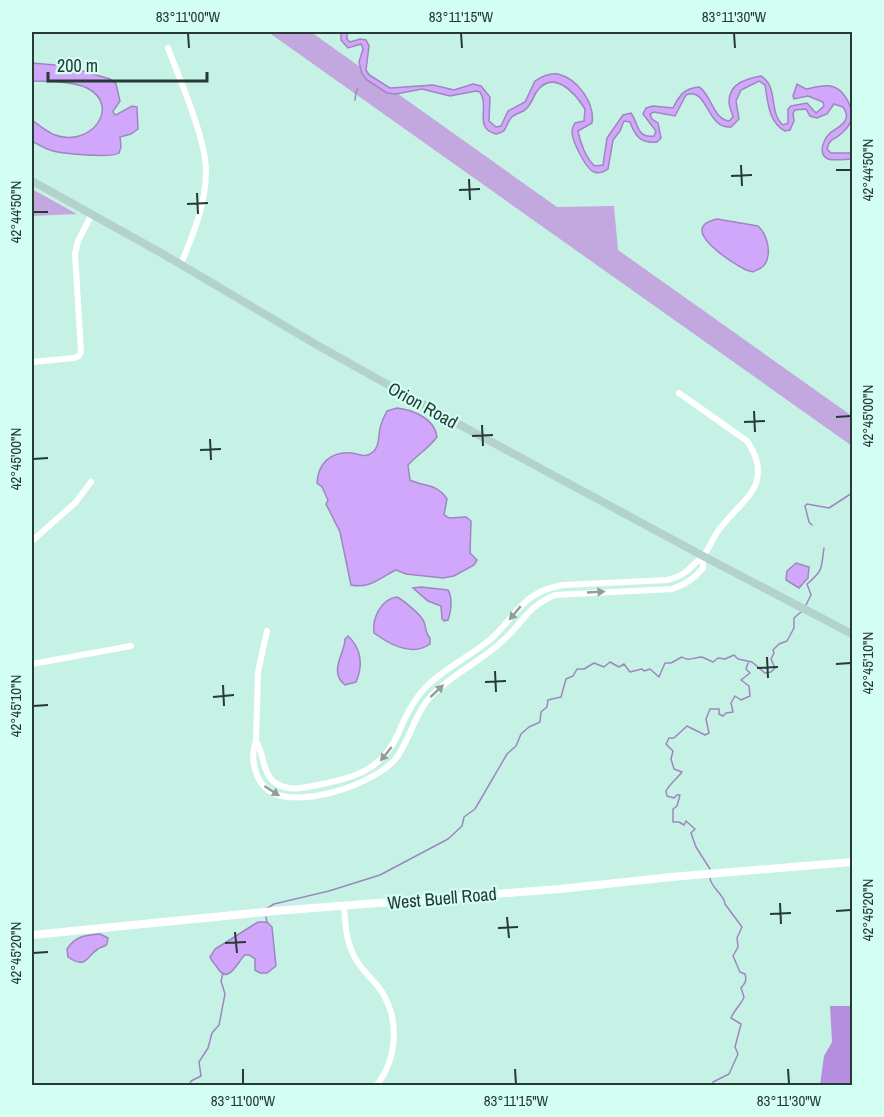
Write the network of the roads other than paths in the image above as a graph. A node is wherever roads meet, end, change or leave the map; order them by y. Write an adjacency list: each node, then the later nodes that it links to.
1 (168, 48): 4 (street)
2 (32, 181): 3 (main road, Orion Road)
3 (92, 214): 4 (main road, Orion Road); 5 (street)
4 (181, 264): 9 (main road, Orion Road)
5 (32, 362)
6 (679, 393): 9 (street)
7 (91, 482): 8 (street)
8 (32, 541)
9 (703, 556): 10 (street); 12 (street); 17 (main road, Orion Road)
10 (683, 574): 11 (street); 12 (street)
11 (652, 581): 13 (street); 14 (street)
12 (690, 581): 14 (street)
13 (560, 586): 15 (street); 19 (street, one-way to 19)
14 (652, 590): 15 (street, one-way to 14)
15 (560, 595): 20 (street)
16 (267, 631): 24 (street)
17 (852, 634)
18 (131, 646): 21 (street)
19 (476, 650): 20 (street); 22 (street)
20 (481, 658): 23 (street, one-way to 20)
21 (32, 664)
22 (415, 700): 23 (street); 25 (street, one-way to 25)
23 (424, 704): 26 (street)
24 (256, 741): 25 (street); 26 (street, one-way to 26)
25 (340, 780): 26 (street)
26 (343, 789)
27 (852, 862): 28 (street, West Buell Road)
28 (344, 906): 29 (street, West Buell Road); 30 (street)
29 (32, 935)
30 (376, 1086)

